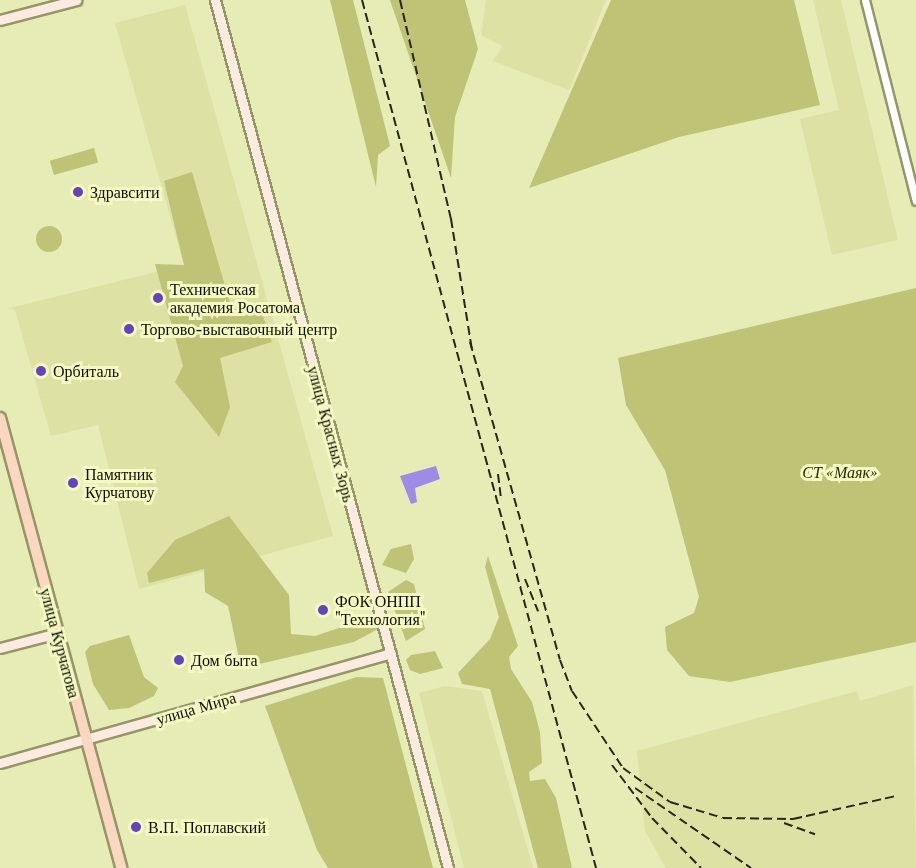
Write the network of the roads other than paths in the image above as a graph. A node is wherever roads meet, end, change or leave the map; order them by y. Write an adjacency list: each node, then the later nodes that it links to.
1 (76, 0): 4 (street)
2 (215, 0): 9 (street, улица Красных Зорь)
3 (865, 0): 5 (street)
4 (0, 20)
5 (916, 201)
6 (0, 418): 7 (main road, улица Курчатова)
7 (57, 633): 8 (street); 10 (main road, улица Курчатова)
8 (0, 648)
9 (391, 653): 10 (street, улица Мира); 13 (street, улица Красных Зорь)
10 (86, 738): 11 (street, улица Мира); 12 (main road, улица Курчатова)
11 (0, 763)
12 (121, 868)
13 (448, 868)

